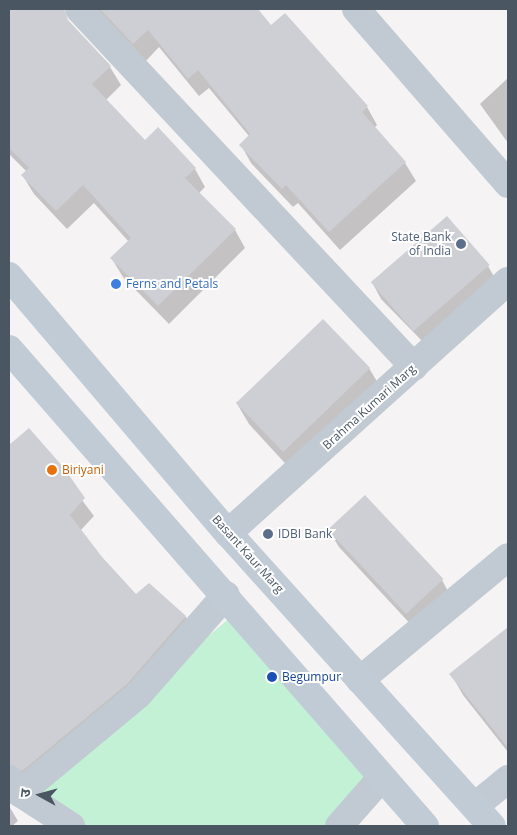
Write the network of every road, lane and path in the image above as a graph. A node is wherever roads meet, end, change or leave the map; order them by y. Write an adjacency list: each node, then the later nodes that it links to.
1 (79, 9): 7 (street)
2 (356, 9): 3 (street)
3 (508, 184)
4 (9, 276): 8 (main road, Basant Kaur Marg)
5 (508, 281): 7 (street, Brahma Kumari Marg)
6 (9, 349): 10 (main road)
7 (414, 367): 8 (street, Brahma Kumari Marg)
8 (228, 532): 11 (main road, Basant Kaur Marg)
9 (508, 558): 11 (street)
10 (226, 595): 12 (main road); 14 (street)
11 (360, 680): 15 (main road, Basant Kaur Marg)
12 (382, 777): 17 (street); 18 (main road)
13 (508, 779): 15 (street)
14 (15, 786): 16 (street)
15 (474, 806): 19 (main road, Basant Kaur Marg)
16 (71, 826)
17 (339, 826)
18 (425, 826)
19 (492, 826)

